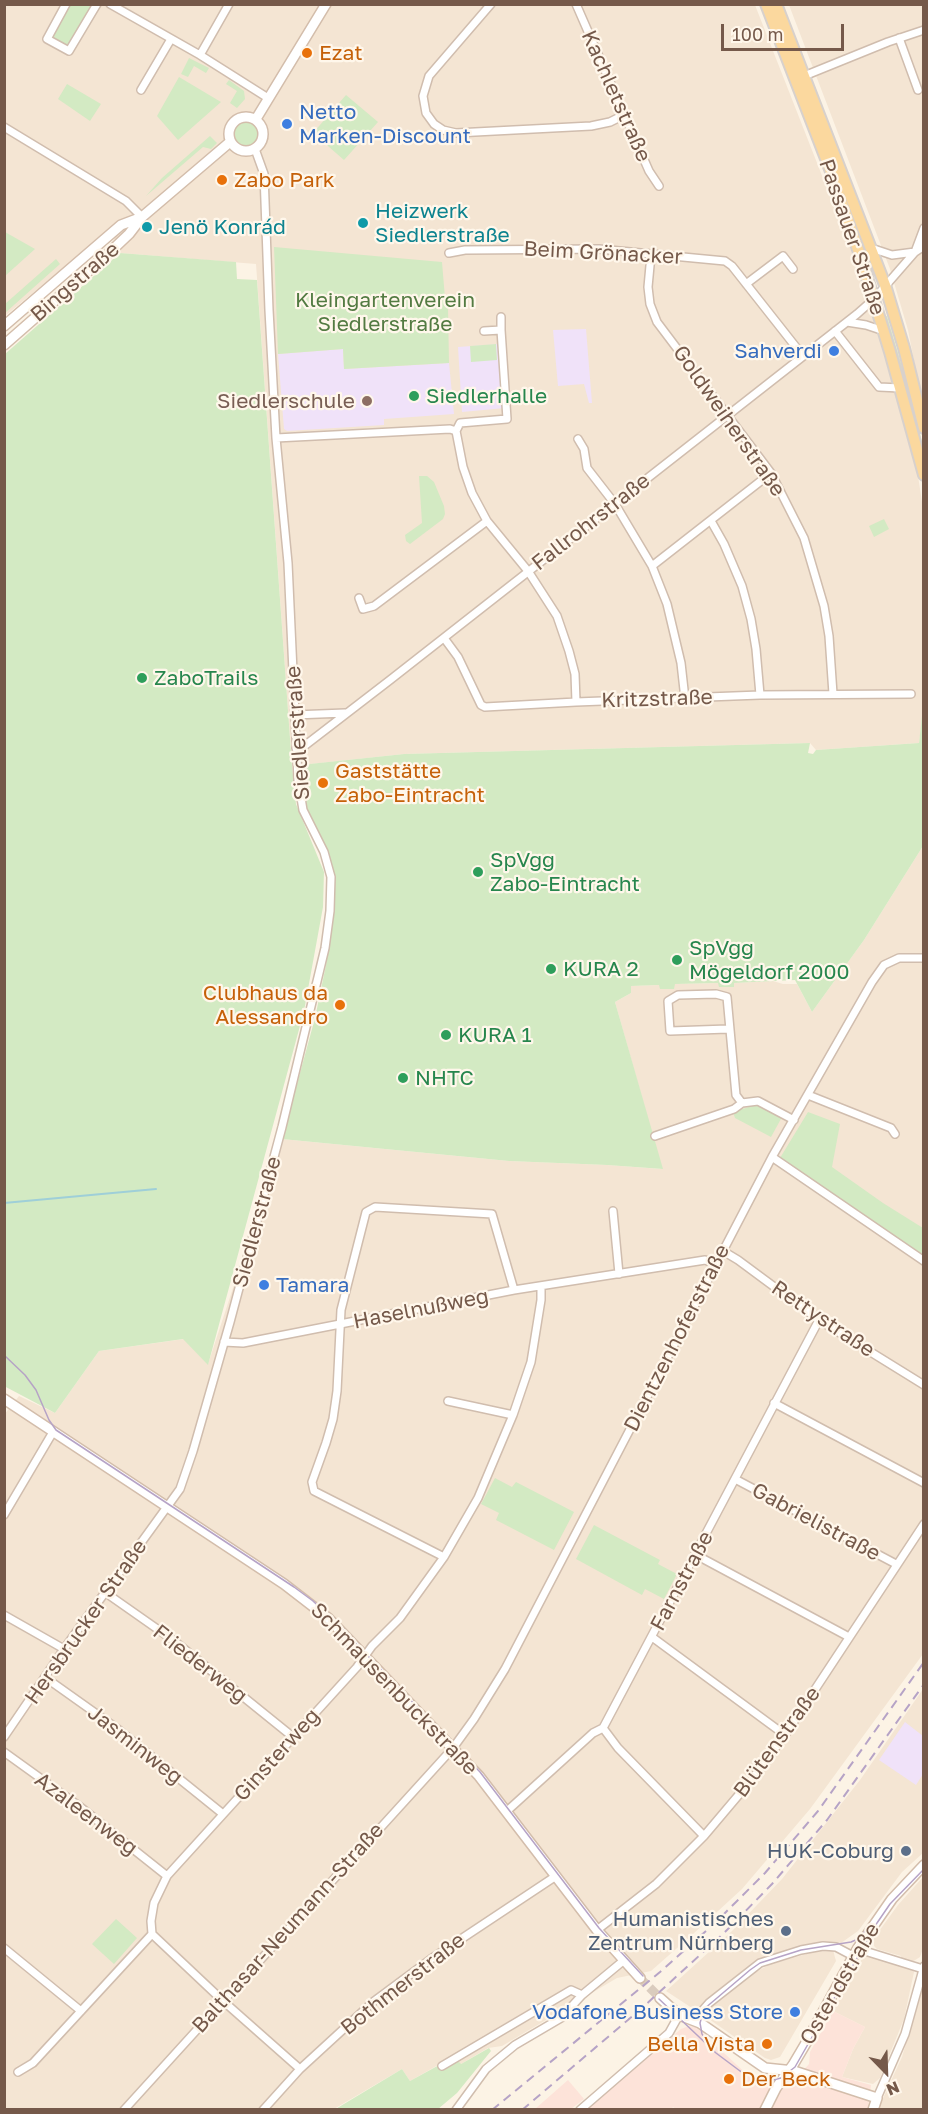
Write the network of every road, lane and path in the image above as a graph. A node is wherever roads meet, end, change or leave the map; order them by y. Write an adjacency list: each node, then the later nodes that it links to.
1 (66, 4): 2 (street)
2 (97, 4)
3 (110, 4): 12 (street)
4 (229, 4): 13 (street)
5 (326, 4): 17 (street)
6 (491, 4): 18 (street)
7 (576, 4): 18 (street, Kachletstraße)
8 (766, 4): 34 (main road, Passauer Straße)
9 (776, 4): 14 (main road, Passauer Straße)
10 (924, 30): 11 (street)
11 (899, 38): 14 (street); 16 (street)
12 (171, 39): 13 (street); 15 (street)
13 (200, 55): 17 (street)
14 (804, 76): 27 (main road, Passauer Straße)
15 (141, 90)
16 (918, 90)
17 (268, 98): 19 (street)
18 (624, 115): 23 (street, Kachletstraße)
19 (256, 119): 21 (street); 22 (street)
20 (4, 127): 24 (street)
21 (230, 142): 22 (street); 24 (street, Bingstraße)
22 (255, 149): 48 (street, Siedlerstraße)
23 (660, 186)
24 (142, 217): 37 (street, Bingstraße); 42 (street, Bingstraße)
25 (924, 228): 28 (street, Fallrohrstraße)
26 (924, 246): 28 (street, Fallrohrstraße)
27 (872, 248): 28 (street); 33 (main road, Passauer Straße)
28 (915, 252): 33 (street, Fallrohrstraße)
29 (449, 253): 30 (street, Beim Grönacker)
30 (651, 255): 32 (street, Beim Grönacker); 45 (street, Goldweiherstraße)
31 (793, 269): 32 (street)
32 (746, 284): 43 (street, Beim Grönacker)
33 (885, 285): 34 (street, Fallrohrstraße); 46 (main road, Passauer Straße)
34 (874, 299): 36 (street, Fallrohrstraße); 41 (main road, Passauer Straße)
35 (501, 317): 38 (street)
36 (847, 322): 40 (street, Fallrohrstraße); 41 (street)
37 (4, 326)
38 (501, 330): 39 (street); 47 (street)
39 (484, 331)
40 (835, 331): 43 (street, Fallrohrstraße); 44 (street)
41 (884, 331): 44 (main road, Passauer Straße)
42 (4, 345)
43 (802, 356): 45 (street, Fallrohrstraße)
44 (900, 388): 51 (main road, Passauer Straße)
45 (730, 416): 50 (street, Goldweiherstraße); 52 (street, Fallrohrstraße)
46 (924, 428)
47 (456, 431): 48 (street); 53 (street)
48 (276, 438): 65 (street, Siedlerstraße)
49 (578, 439): 52 (street)
50 (771, 473): 54 (street); 59 (street, Goldweiherstraße)
51 (924, 475)
52 (615, 504): 55 (street); 56 (street, Fallrohrstraße)
53 (487, 521): 56 (street); 57 (street)
54 (711, 521): 55 (street); 61 (street)
55 (652, 566): 62 (street)
56 (528, 571): 58 (street, Fallrohrstraße); 63 (street)
57 (359, 598)
58 (444, 638): 63 (street, Kritzstraße); 64 (street, Fallrohrstraße)
59 (833, 694): 60 (street, Kritzstraße); 61 (street, Kritzstraße)
60 (911, 694)
61 (760, 695): 62 (street, Kritzstraße)
62 (685, 699): 63 (street, Kritzstraße)
63 (576, 702)
64 (348, 712): 65 (street); 66 (street, Fallrohrstraße)
65 (294, 715): 66 (street, Siedlerstraße)
66 (296, 748): 84 (street, Siedlerstraße)
67 (924, 958): 69 (street, Dientzenhoferstraße)
68 (728, 1029): 68 (street); 70 (street)
69 (808, 1095): 71 (street, Dientzenhoferstraße); 72 (street)
70 (742, 1103): 71 (street); 73 (street)
71 (794, 1120): 74 (street, Dientzenhoferstraße)
72 (895, 1134)
73 (656, 1136)
74 (772, 1157): 76 (street, Dientzenhoferstraße); 77 (street)
75 (613, 1211): 79 (street)
76 (723, 1251): 78 (street, Dientzenhoferstraße); 82 (street, Rettystraße)
77 (924, 1261)
78 (716, 1264): 79 (street, Haselnußweg); 110 (street, Dientzenhoferstraße)
79 (619, 1274): 80 (street, Haselnußweg)
80 (542, 1287): 81 (street, Haselnußweg); 89 (street, Ginsterweg)
81 (514, 1290): 83 (street, Haselnußweg); 83 (street)
82 (819, 1320): 85 (street, Rettystraße); 88 (street, Farnstraße)
83 (339, 1325): 84 (street, Haselnußweg); 97 (street)
84 (224, 1342): 93 (street, Siedlerstraße)
85 (924, 1385)
86 (4, 1399): 90 (street, Schmausenbuckstraße)
87 (448, 1401): 89 (street)
88 (774, 1403): 91 (street, Farnstraße); 92 (street)
89 (513, 1415): 97 (street, Ginsterweg)
90 (53, 1432): 93 (street, Schmausenbuckstraße); 94 (street)
91 (735, 1479): 96 (street, Farnstraße); 98 (street, Gabrielistraße)
92 (924, 1484)
93 (167, 1506): 99 (street, Hersbrucker Straße); 104 (street, Schmausenbuckstraße)
94 (4, 1515)
95 (924, 1524): 98 (street, Blütenstraße)
96 (696, 1555): 101 (street, Farnstraße); 102 (street)
97 (444, 1557): 104 (street, Ginsterweg)
98 (896, 1564): 102 (street, Blütenstraße)
99 (106, 1593): 103 (street, Hersbrucker Straße); 109 (street, Fliederweg)
100 (4, 1615): 103 (street)
101 (652, 1637): 106 (street, Farnstraße); 107 (street)
102 (849, 1637): 107 (street, Blütenstraße)
103 (64, 1649): 105 (street, Hersbrucker Straße)
104 (365, 1656): 109 (street, Ginsterweg); 110 (street, Schmausenbuckstraße)
105 (46, 1678): 108 (street, Hersbrucker Straße); 113 (street, Jasminweg)
106 (603, 1728): 112 (street, Farnstraße); 114 (street)
107 (785, 1735): 114 (street, Blütenstraße)
108 (4, 1737)
109 (293, 1737): 113 (street, Ginsterweg)
110 (453, 1748): 112 (street, Schmausenbuckstraße); 127 (street, Balthasar-Neumann-Straße)
111 (4, 1752): 116 (street, Azaleenweg)
112 (507, 1811): 117 (street, Schmausenbuckstraße)
113 (223, 1814): 116 (street, Ginsterweg)
114 (704, 1836): 118 (street, Blütenstraße)
115 (924, 1865): 121 (street, Ostendstraße)
116 (167, 1876): 119 (street, Ginsterweg)
117 (556, 1876): 118 (street, Schmausenbuckstraße); 132 (street, Bothmerstraße)
118 (597, 1930): 122 (street, Schmausenbuckstraße)
119 (152, 1934): 127 (street); 128 (street)
120 (4, 1948): 128 (street)
121 (856, 1952): 123 (street); 130 (street); 133 (street, Ostendstraße)
122 (623, 1961): 124 (street, Schmausenbuckstraße); 125 (street)
123 (923, 1968): 135 (street)
124 (640, 1978)
125 (582, 1995): 131 (street); 138 (street)
126 (660, 1998): 129 (street)
127 (222, 2000): 132 (street); 136 (street, Balthasar-Neumann-Straße)
128 (81, 2011): 134 (street)
129 (679, 2015): 130 (street); 139 (street)
130 (694, 2019): 133 (street)
131 (442, 2066)
132 (300, 2069): 137 (street, Bothmerstraße)
133 (789, 2070): 135 (street); 140 (street, Ostendstraße)
134 (18, 2072)
135 (877, 2098): 141 (street)
136 (124, 2109)
137 (263, 2109)
138 (456, 2109)
139 (580, 2109)
140 (765, 2109)
141 (873, 2109)

